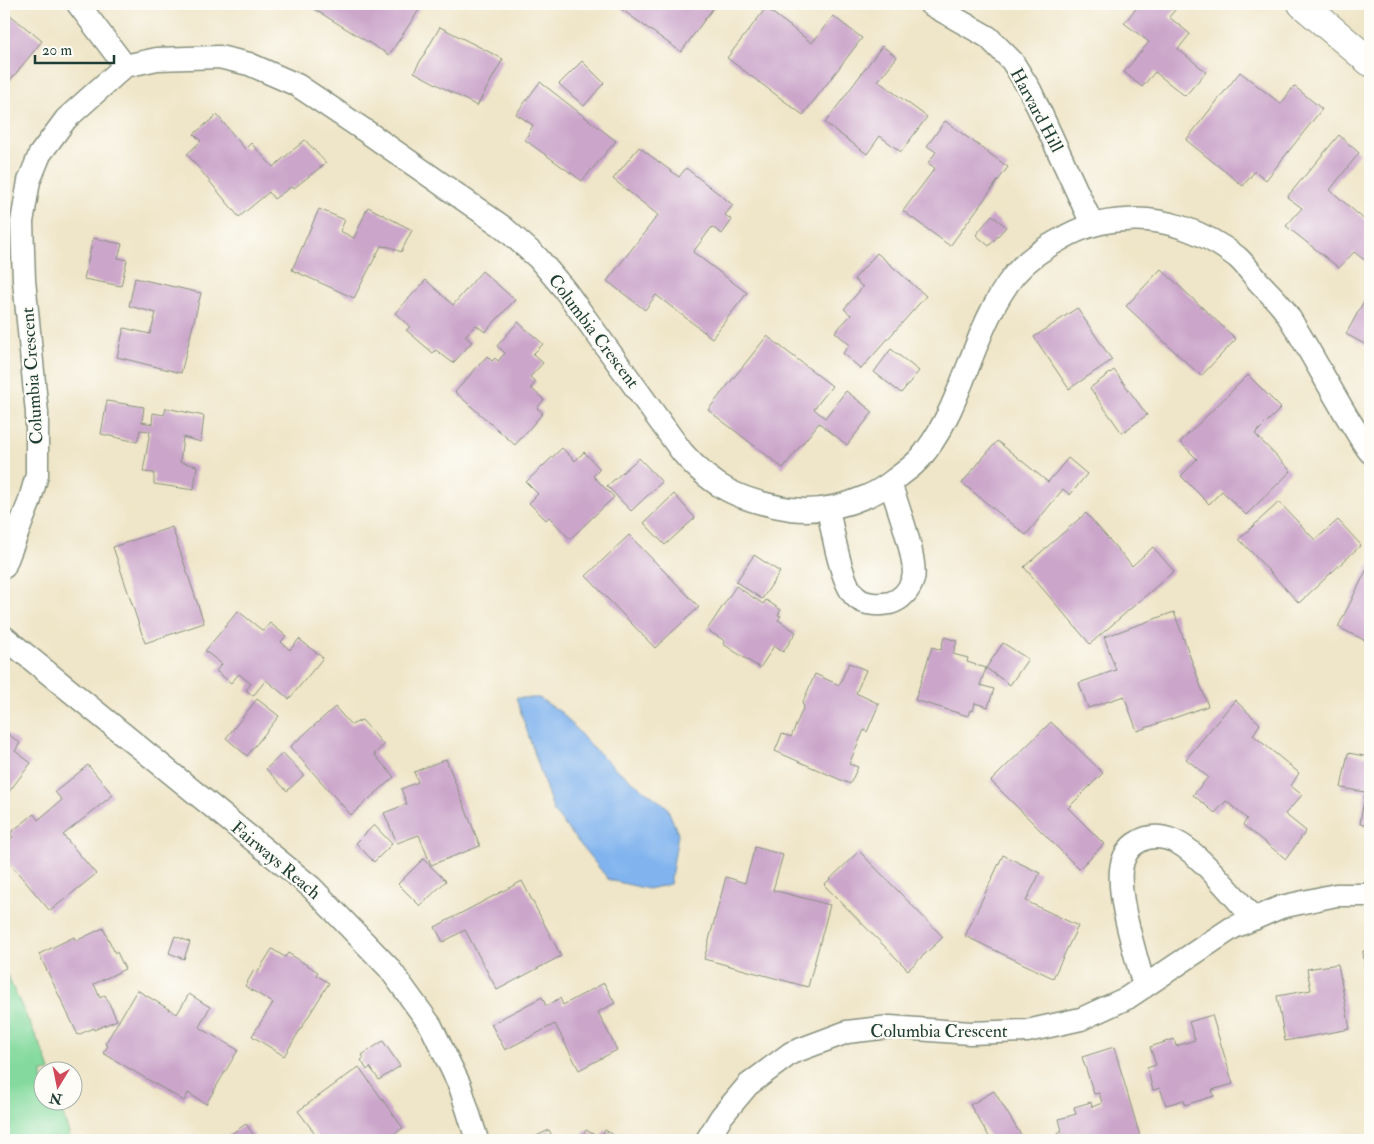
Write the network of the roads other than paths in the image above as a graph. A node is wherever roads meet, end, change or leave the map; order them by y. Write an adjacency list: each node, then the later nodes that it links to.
1 (78, 4): 5 (street)
2 (930, 4): 6 (street, Harvard Hill)
3 (1302, 4): 4 (street)
4 (1370, 62)
5 (125, 66): 9 (street, Columbia Crescent); 10 (street, Columbia Crescent)
6 (1092, 224): 7 (street, Columbia Crescent); 8 (street, Columbia Crescent)
7 (1370, 452)
8 (890, 483): 9 (street, Columbia Crescent); 9 (street)
9 (828, 508)
10 (4, 567)
11 (4, 637): 15 (street, Fairways Reach)
12 (1370, 895): 13 (street, Columbia Crescent)
13 (1254, 919): 14 (street, Columbia Crescent); 14 (street)
14 (1144, 987): 16 (street, Columbia Crescent)
15 (477, 1140)
16 (707, 1140)

